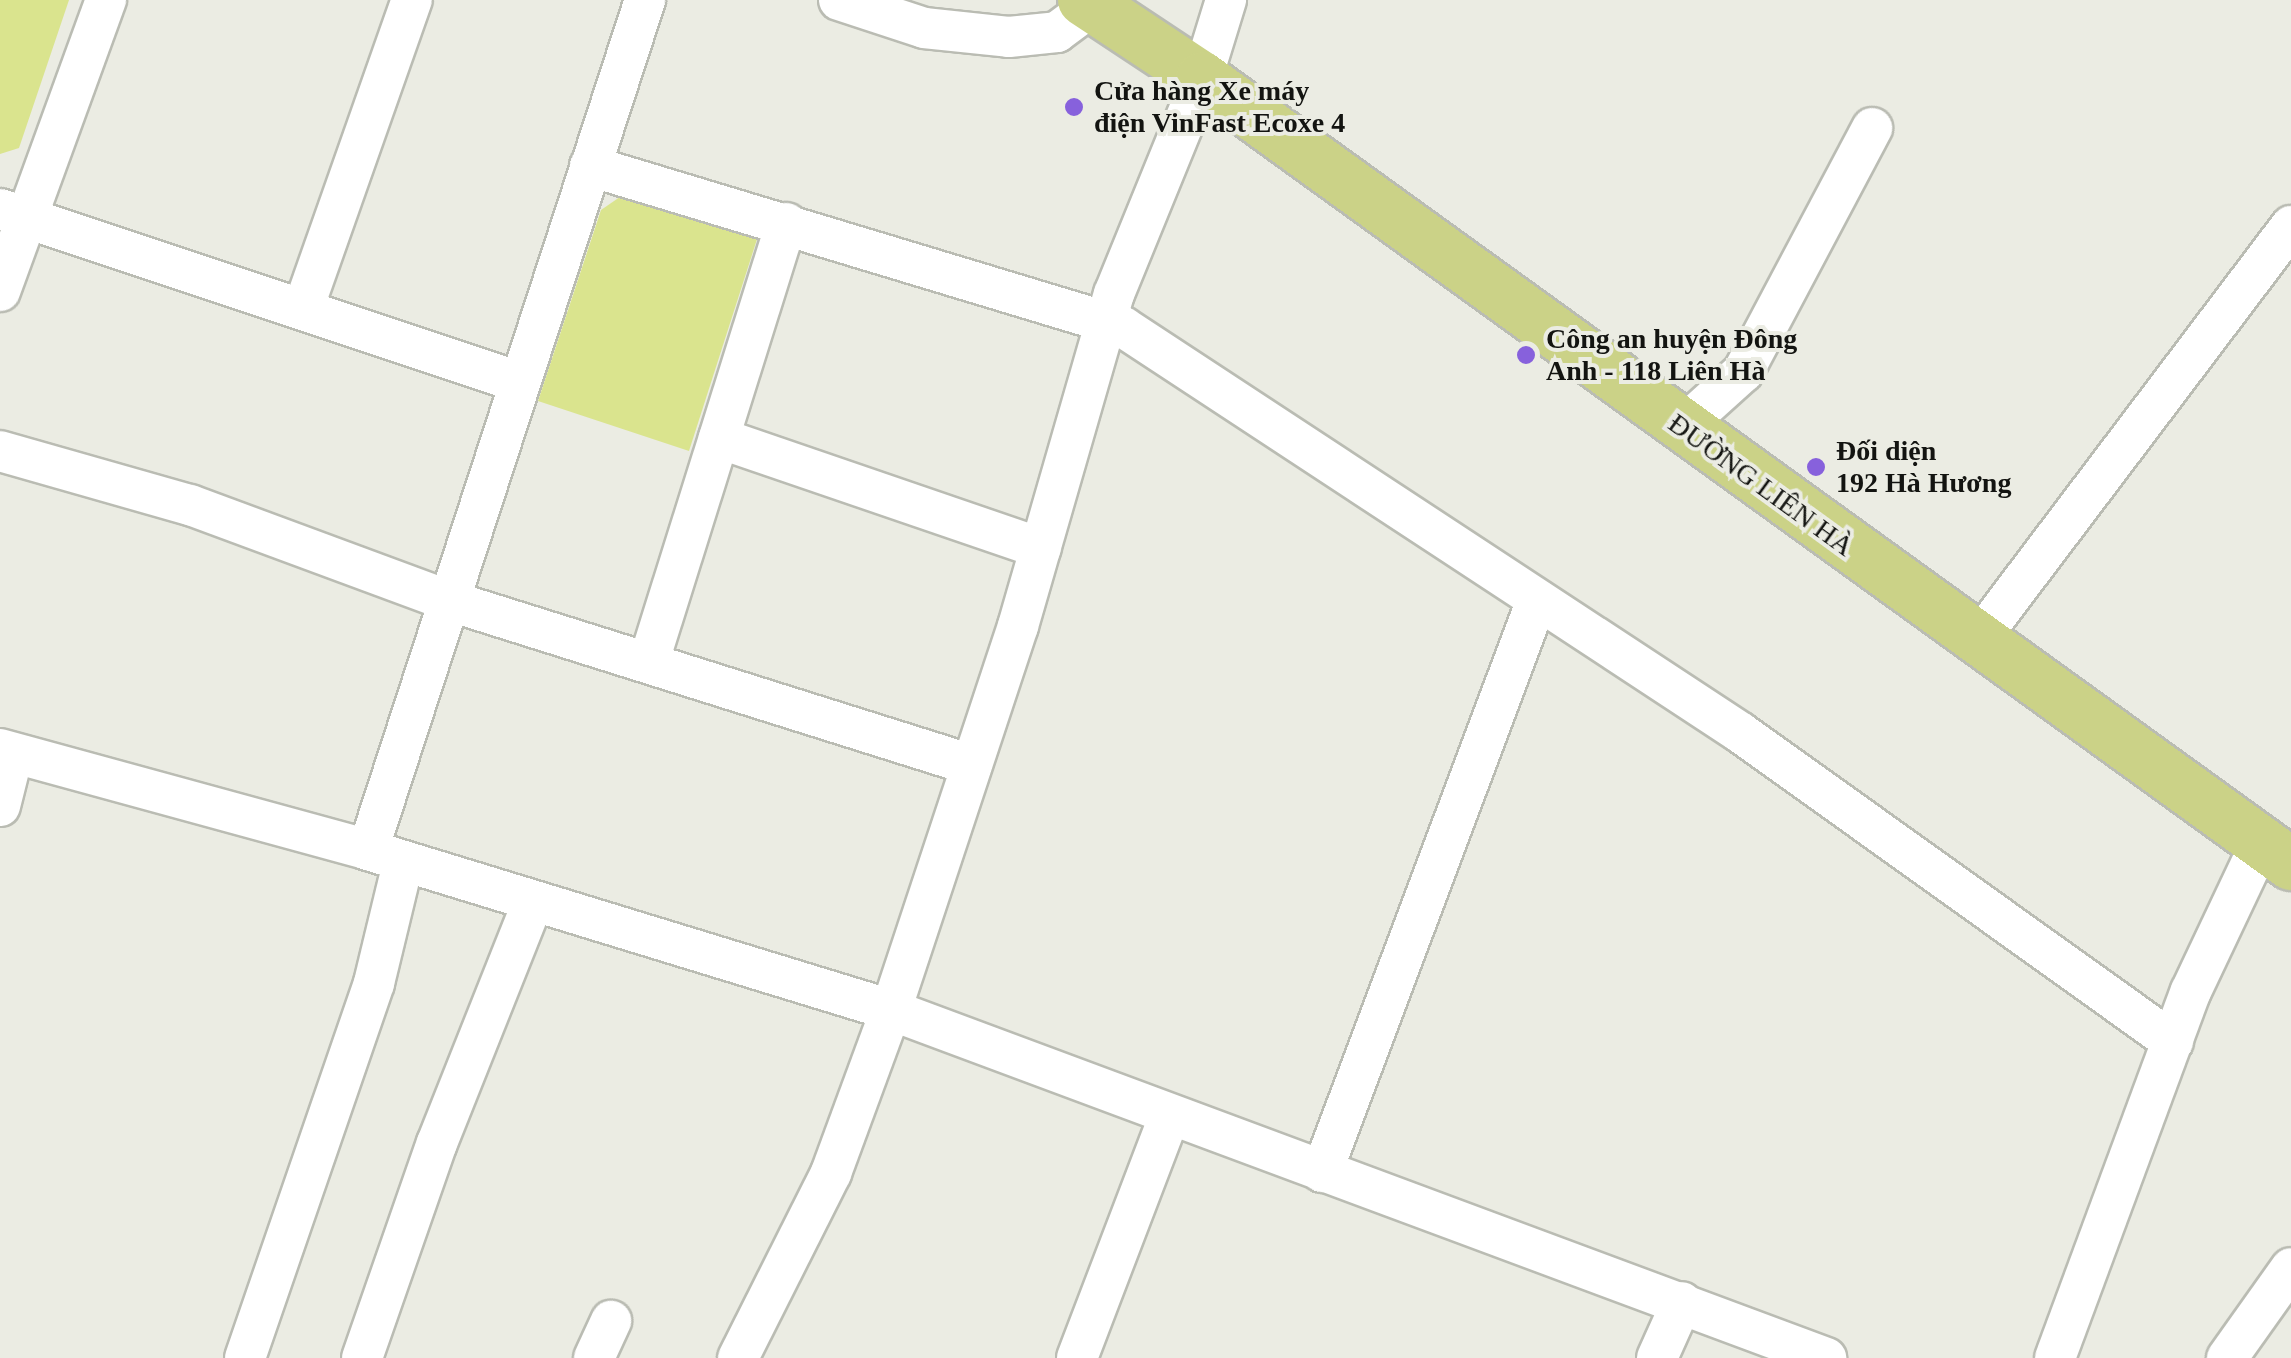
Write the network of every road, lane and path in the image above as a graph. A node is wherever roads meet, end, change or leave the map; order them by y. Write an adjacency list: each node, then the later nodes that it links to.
1 (106, 0): 10 (street)
2 (412, 0): 14 (street)
3 (645, 0): 9 (street)
4 (840, 0): 6 (street)
5 (1226, 0): 7 (street)
6 (1088, 3): 7 (main road, ĐƯỜNG LIÊN HÀ)
7 (1202, 78): 15 (street); 17 (main road, ĐƯỜNG LIÊN HÀ)
8 (1872, 128): 17 (street)
9 (590, 166): 11 (street); 16 (street)
10 (13, 213): 13 (street); 14 (street)
11 (786, 223): 15 (street); 18 (street)
12 (2291, 226): 23 (street)
13 (0, 291)
14 (304, 306): 16 (street)
15 (1107, 319): 20 (street); 22 (street)
16 (519, 382): 21 (street)
17 (1681, 428): 23 (main road, ĐƯỜNG LIÊN HÀ)
18 (718, 438): 20 (street); 24 (street)
19 (0, 451): 21 (street)
20 (1040, 548): 26 (street)
21 (447, 600): 24 (street); 29 (street)
22 (1537, 600): 32 (street); 34 (street)
23 (1978, 640): 28 (main road, ĐƯỜNG LIÊN HÀ)
24 (648, 661): 26 (street)
25 (7, 751): 27 (street); 29 (street)
26 (972, 765): 31 (street)
27 (0, 806)
28 (2276, 854): 32 (street)
29 (386, 857): 30 (street); 39 (street)
30 (533, 902): 31 (street); 40 (street)
31 (891, 1010): 33 (street); 42 (street)
32 (2173, 1042): 38 (street)
33 (1170, 1115): 34 (street); 43 (street)
34 (1322, 1172): 36 (street)
35 (2291, 1268): 46 (street)
36 (1682, 1302): 44 (street); 45 (street)
37 (612, 1321): 41 (street)
38 (2066, 1354)
39 (245, 1358)
40 (362, 1358)
41 (594, 1358)
42 (738, 1358)
43 (1077, 1358)
44 (1657, 1358)
45 (1826, 1358)
46 (2227, 1358)

